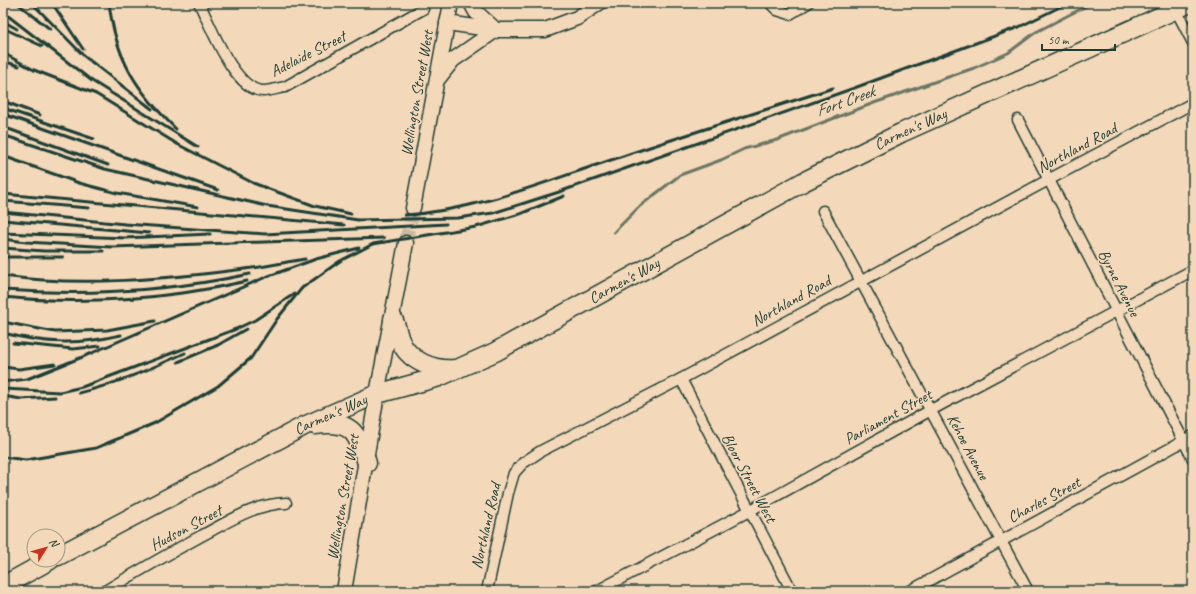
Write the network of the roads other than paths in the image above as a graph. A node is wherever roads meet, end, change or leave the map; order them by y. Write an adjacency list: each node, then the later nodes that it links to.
1 (199, 3): 8 (street, Adelaide Street)
2 (451, 3): 9 (main road)
3 (471, 3): 10 (main road)
4 (599, 3): 10 (main road, Wellington Street West)
5 (770, 3): 6 (street)
6 (808, 3)
7 (1180, 5): 11 (street); 23 (highway, Carmen's Way)
8 (423, 9)
9 (447, 23): 10 (main road, Wellington Street West); 12 (main road, Wellington Street West)
10 (496, 30): 12 (main road)
11 (1193, 43)
12 (436, 80): 16 (main road, Wellington Street West)
13 (1193, 103): 15 (street, Northland Road)
14 (1018, 120): 15 (street, Byrne Avenue)
15 (1050, 178): 20 (street, Northland Road); 21 (street, Byrne Avenue)
16 (413, 208)
17 (823, 211): 20 (street, Kehoe Avenue)
18 (406, 243): 22 (main road, Wellington Street West)
19 (1193, 270): 21 (street, Parliament Street)
20 (861, 281): 24 (street, Northland Road); 26 (street, Kehoe Avenue)
21 (1116, 311): 26 (street, Parliament Street); 29 (street, Byrne Avenue)
22 (393, 319): 23 (highway); 25 (main road, Wellington Street West)
23 (458, 368): 25 (highway, Carmen's Way)
24 (681, 379): 33 (street, Bloor Street West); 40 (street, Northland Road)
25 (377, 394): 27 (highway, Carmen's Way); 31 (main road, Wellington Street West)
26 (931, 410): 33 (street, Parliament Street); 34 (street, Kehoe Avenue)
27 (304, 426): 31 (highway); 35 (highway, Carmen's Way)
28 (1193, 436): 29 (street, Charles Street)
29 (1183, 442): 30 (street, Byrne Avenue); 34 (street, Charles Street)
30 (1193, 459)
31 (367, 463): 39 (main road, Wellington Street West)
32 (286, 503): 38 (street, Hudson Street)
33 (749, 511): 41 (street, Parliament Street); 42 (street, Bloor Street West)
34 (1001, 541): 43 (street, Charles Street); 44 (street, Kehoe Avenue)
35 (66, 552)
36 (36, 568): 37 (highway)
37 (3, 586)
38 (110, 590)
39 (344, 591)
40 (487, 591)
41 (597, 591)
42 (792, 591)
43 (910, 591)
44 (1028, 591)

